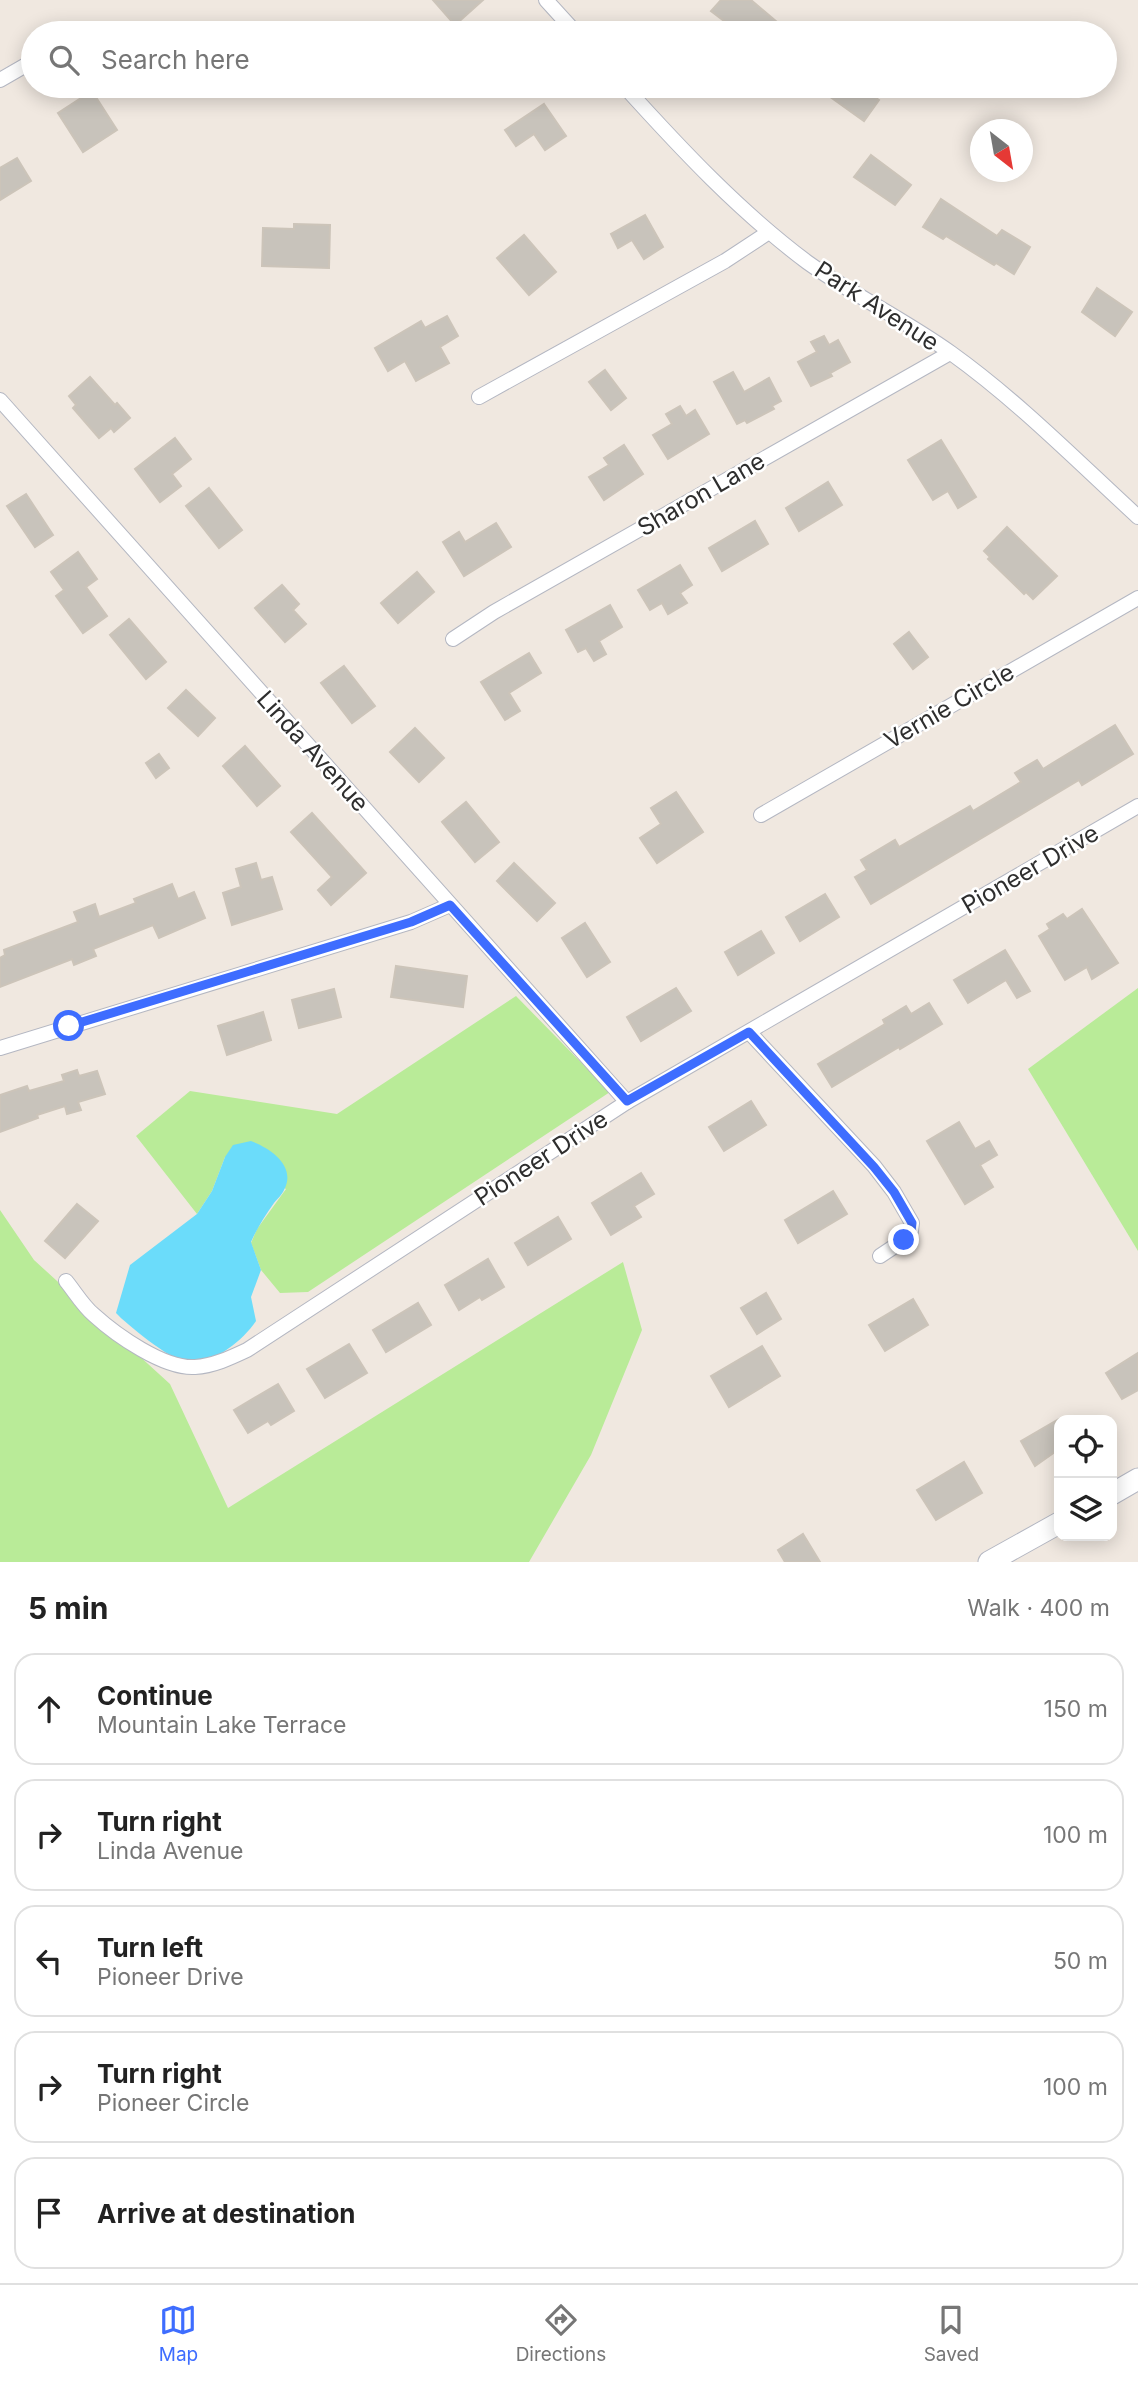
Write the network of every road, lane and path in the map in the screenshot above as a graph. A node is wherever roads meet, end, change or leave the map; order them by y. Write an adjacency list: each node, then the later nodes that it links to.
1 (546, 0): 2 (street)
2 (565, 21)
3 (21, 68): 4 (street)
4 (0, 80)
5 (635, 98): 6 (street, Park Avenue)
6 (769, 232): 7 (street, Park Avenue); 8 (street)
7 (950, 353): 10 (street, Park Avenue); 12 (street, Sharon Lane)
8 (479, 397)
9 (0, 400): 15 (street, Linda Avenue)
10 (1138, 517)
11 (1138, 598): 14 (street, Vernie Circle)
12 (453, 639)
13 (1138, 806): 16 (street, Pioneer Drive)
14 (761, 815)
15 (450, 905): 17 (street); 18 (street, Linda Avenue)
16 (749, 1032): 18 (street, Pioneer Drive); 19 (street)
17 (0, 1048)
18 (627, 1101): 20 (street, Pioneer Drive)
19 (880, 1256)
20 (66, 1281)
21 (1138, 1479): 22 (street)
22 (1117, 1491)
23 (1054, 1526): 24 (street)
24 (989, 1562)

